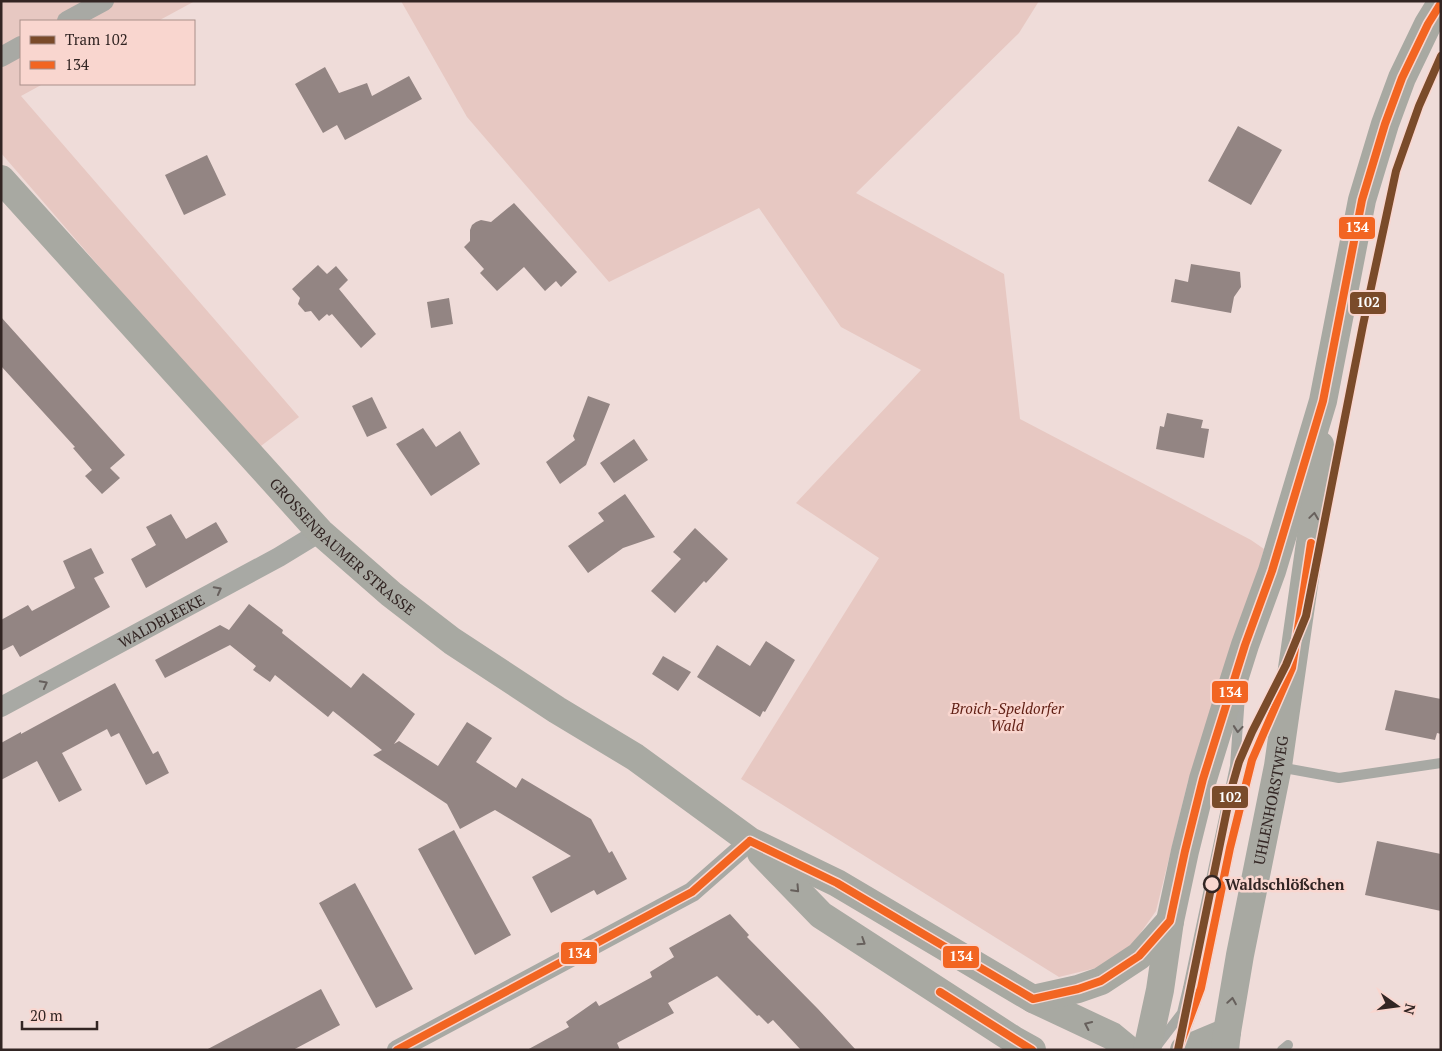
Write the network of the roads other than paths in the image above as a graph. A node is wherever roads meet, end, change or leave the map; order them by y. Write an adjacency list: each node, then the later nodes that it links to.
1 (104, 1): 3 (street)
2 (1441, 3): 7 (street, UHLENHORSTWEG)
3 (69, 20)
4 (20, 47): 5 (street)
5 (1, 57)
6 (1, 179): 8 (street, GROSSENBAUMER STRASSE)
7 (1323, 401): 9 (street, UHLENHORSTWEG); 10 (street, UHLENHORSTWEG, one-way to 7)
8 (320, 532): 11 (street, WALDBLEEKE, one-way to 8); 14 (street, GROSSENBAUMER STRASSE)
9 (1245, 645): 15 (street, UHLENHORSTWEG); 22 (lane, one-way to 22)
10 (1292, 668): 13 (street, UHLENHORSTWEG); 23 (lane)
11 (1, 707)
12 (1441, 763): 13 (lane)
13 (1278, 766): 17 (street, UHLENHORSTWEG, one-way to 13)
14 (750, 841): 16 (street, GROSSENBAUMER STRASSE); 18 (street, GROSSENBAUMER STRASSE, one-way to 18); 19 (street)
15 (1170, 921): 16 (street); 21 (street, UHLENHORSTWEG)
16 (1034, 999): 20 (street, GROSSENBAUMER STRASSE, one-way to 16)
17 (1226, 1041): 24 (street)
18 (1018, 1046)
19 (397, 1050)
20 (1129, 1050)
21 (1147, 1050)
22 (1154, 1050)
23 (1178, 1050)
24 (1184, 1050)

